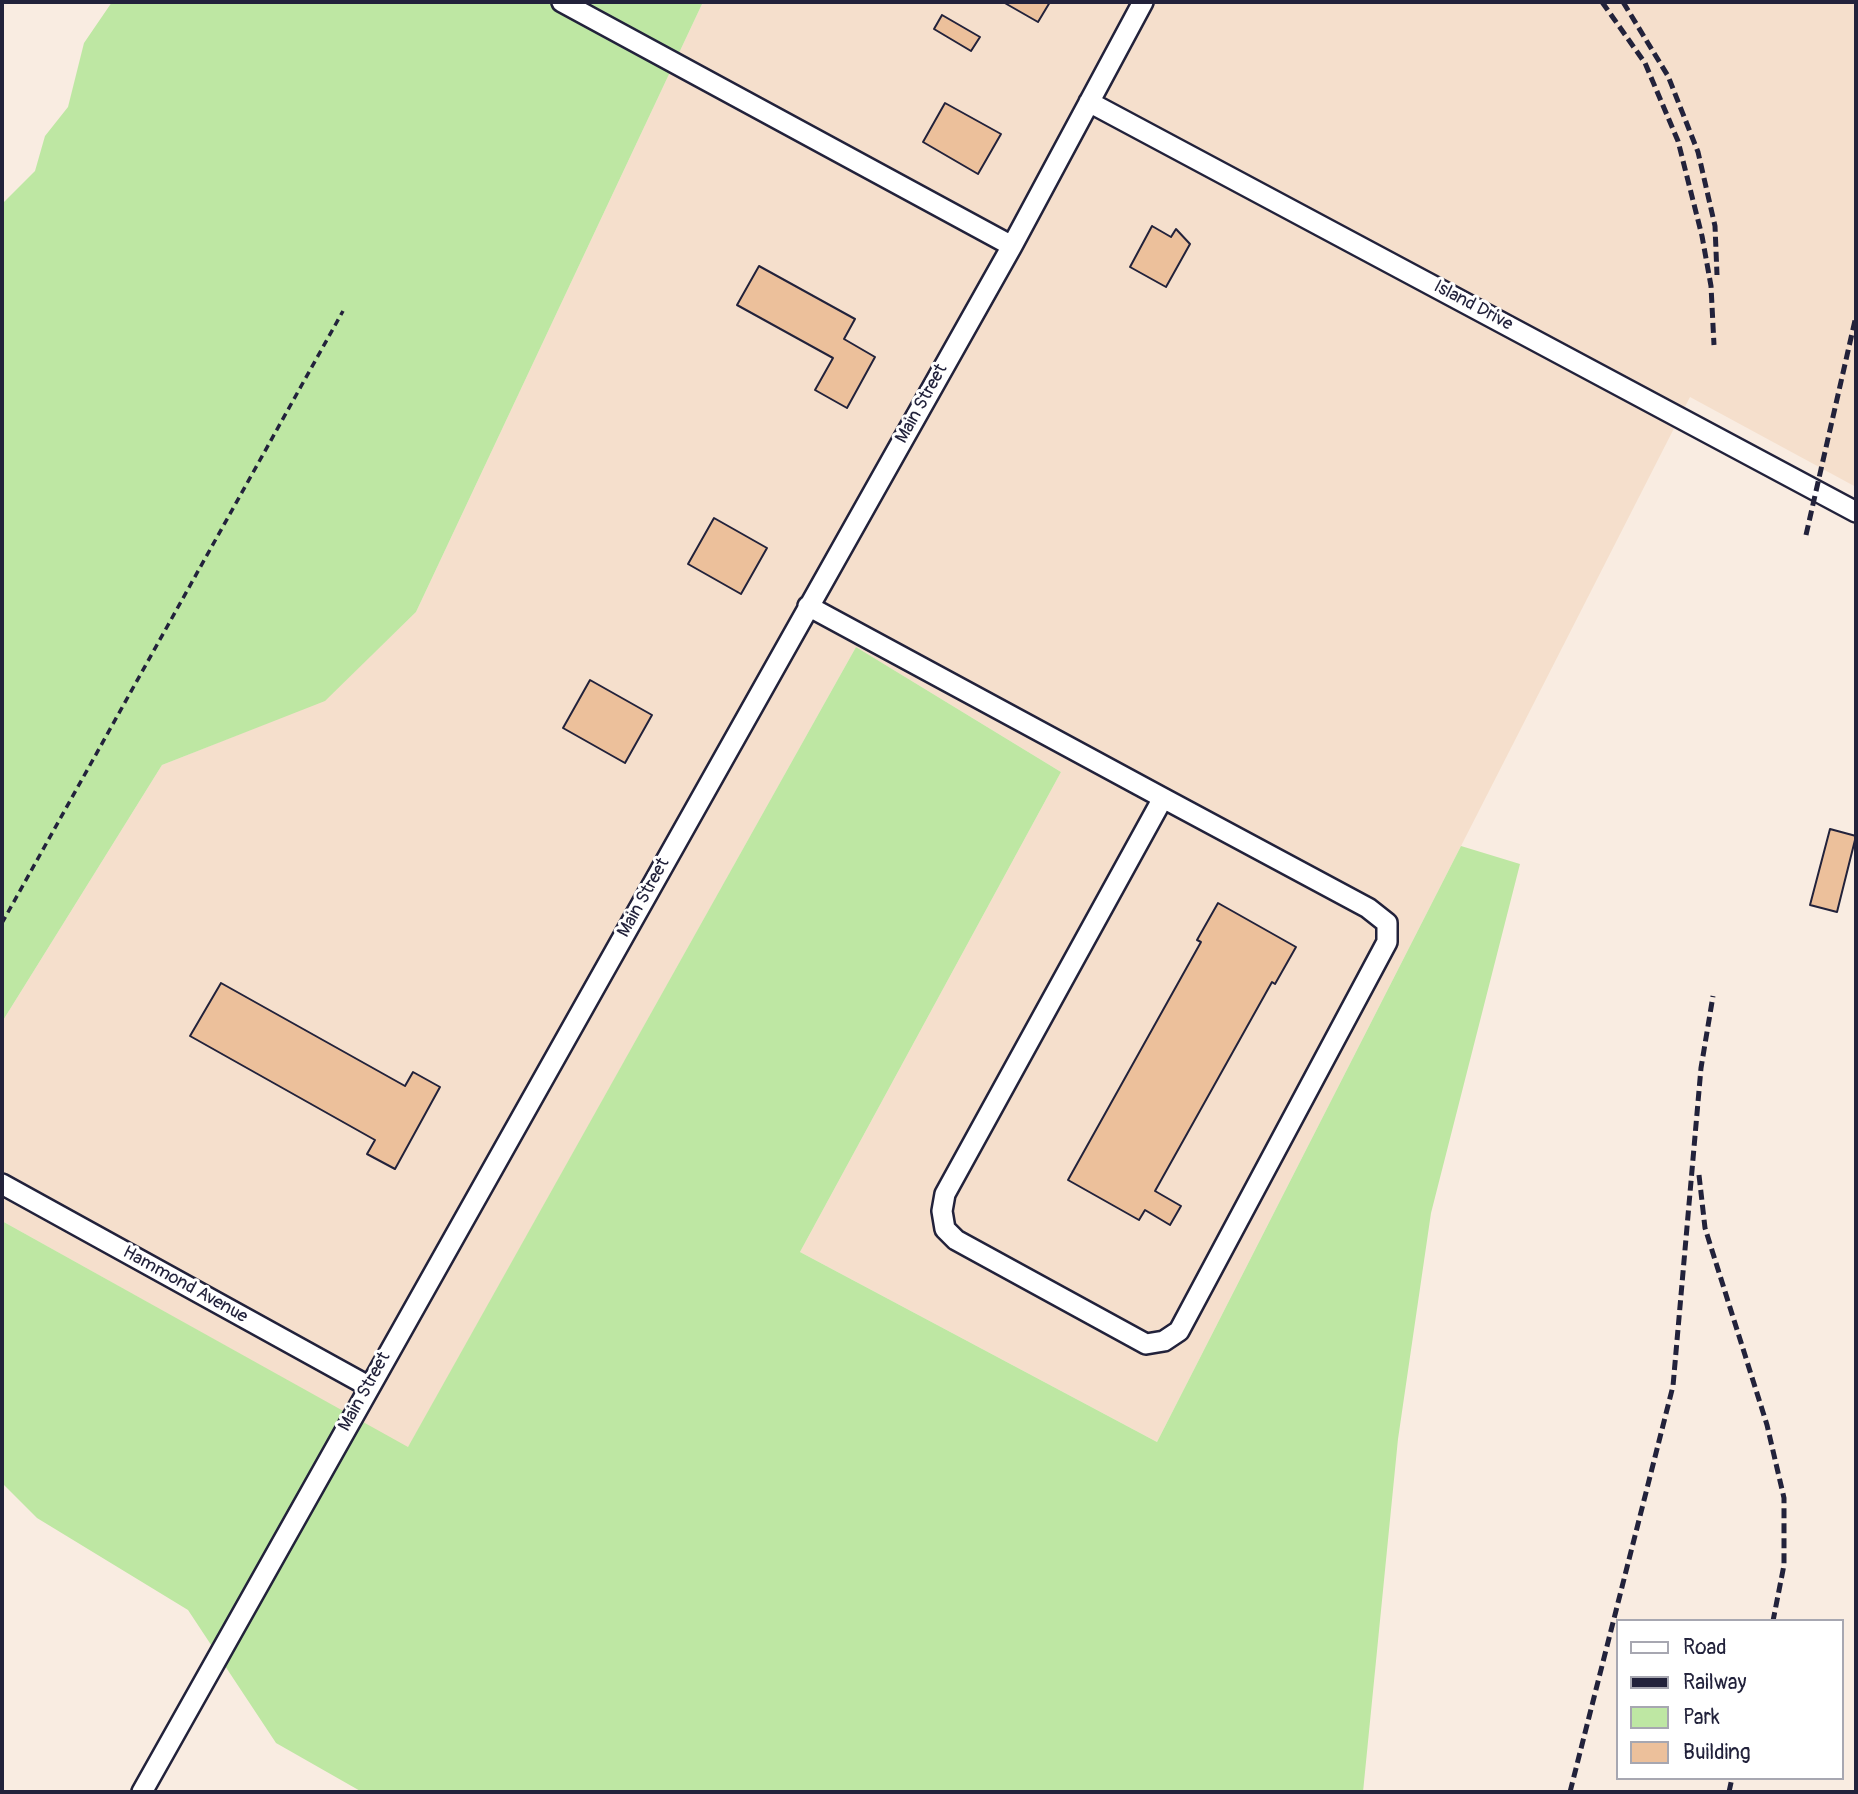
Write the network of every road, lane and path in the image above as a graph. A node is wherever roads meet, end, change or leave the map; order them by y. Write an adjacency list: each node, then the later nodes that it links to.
1 (562, 2): 4 (street)
2 (1143, 2): 3 (street, Main Street)
3 (1089, 102): 4 (street, Main Street); 6 (street, Island Drive)
4 (1012, 246): 7 (street, Main Street)
5 (343, 311): 9 (path)
6 (1856, 512)
7 (808, 606): 8 (street); 11 (street, Main Street)
8 (1163, 798): 8 (street)
9 (2, 923)
10 (2, 1184): 11 (street, Hammond Avenue)
11 (368, 1386): 12 (street, Main Street)
12 (142, 1792)

